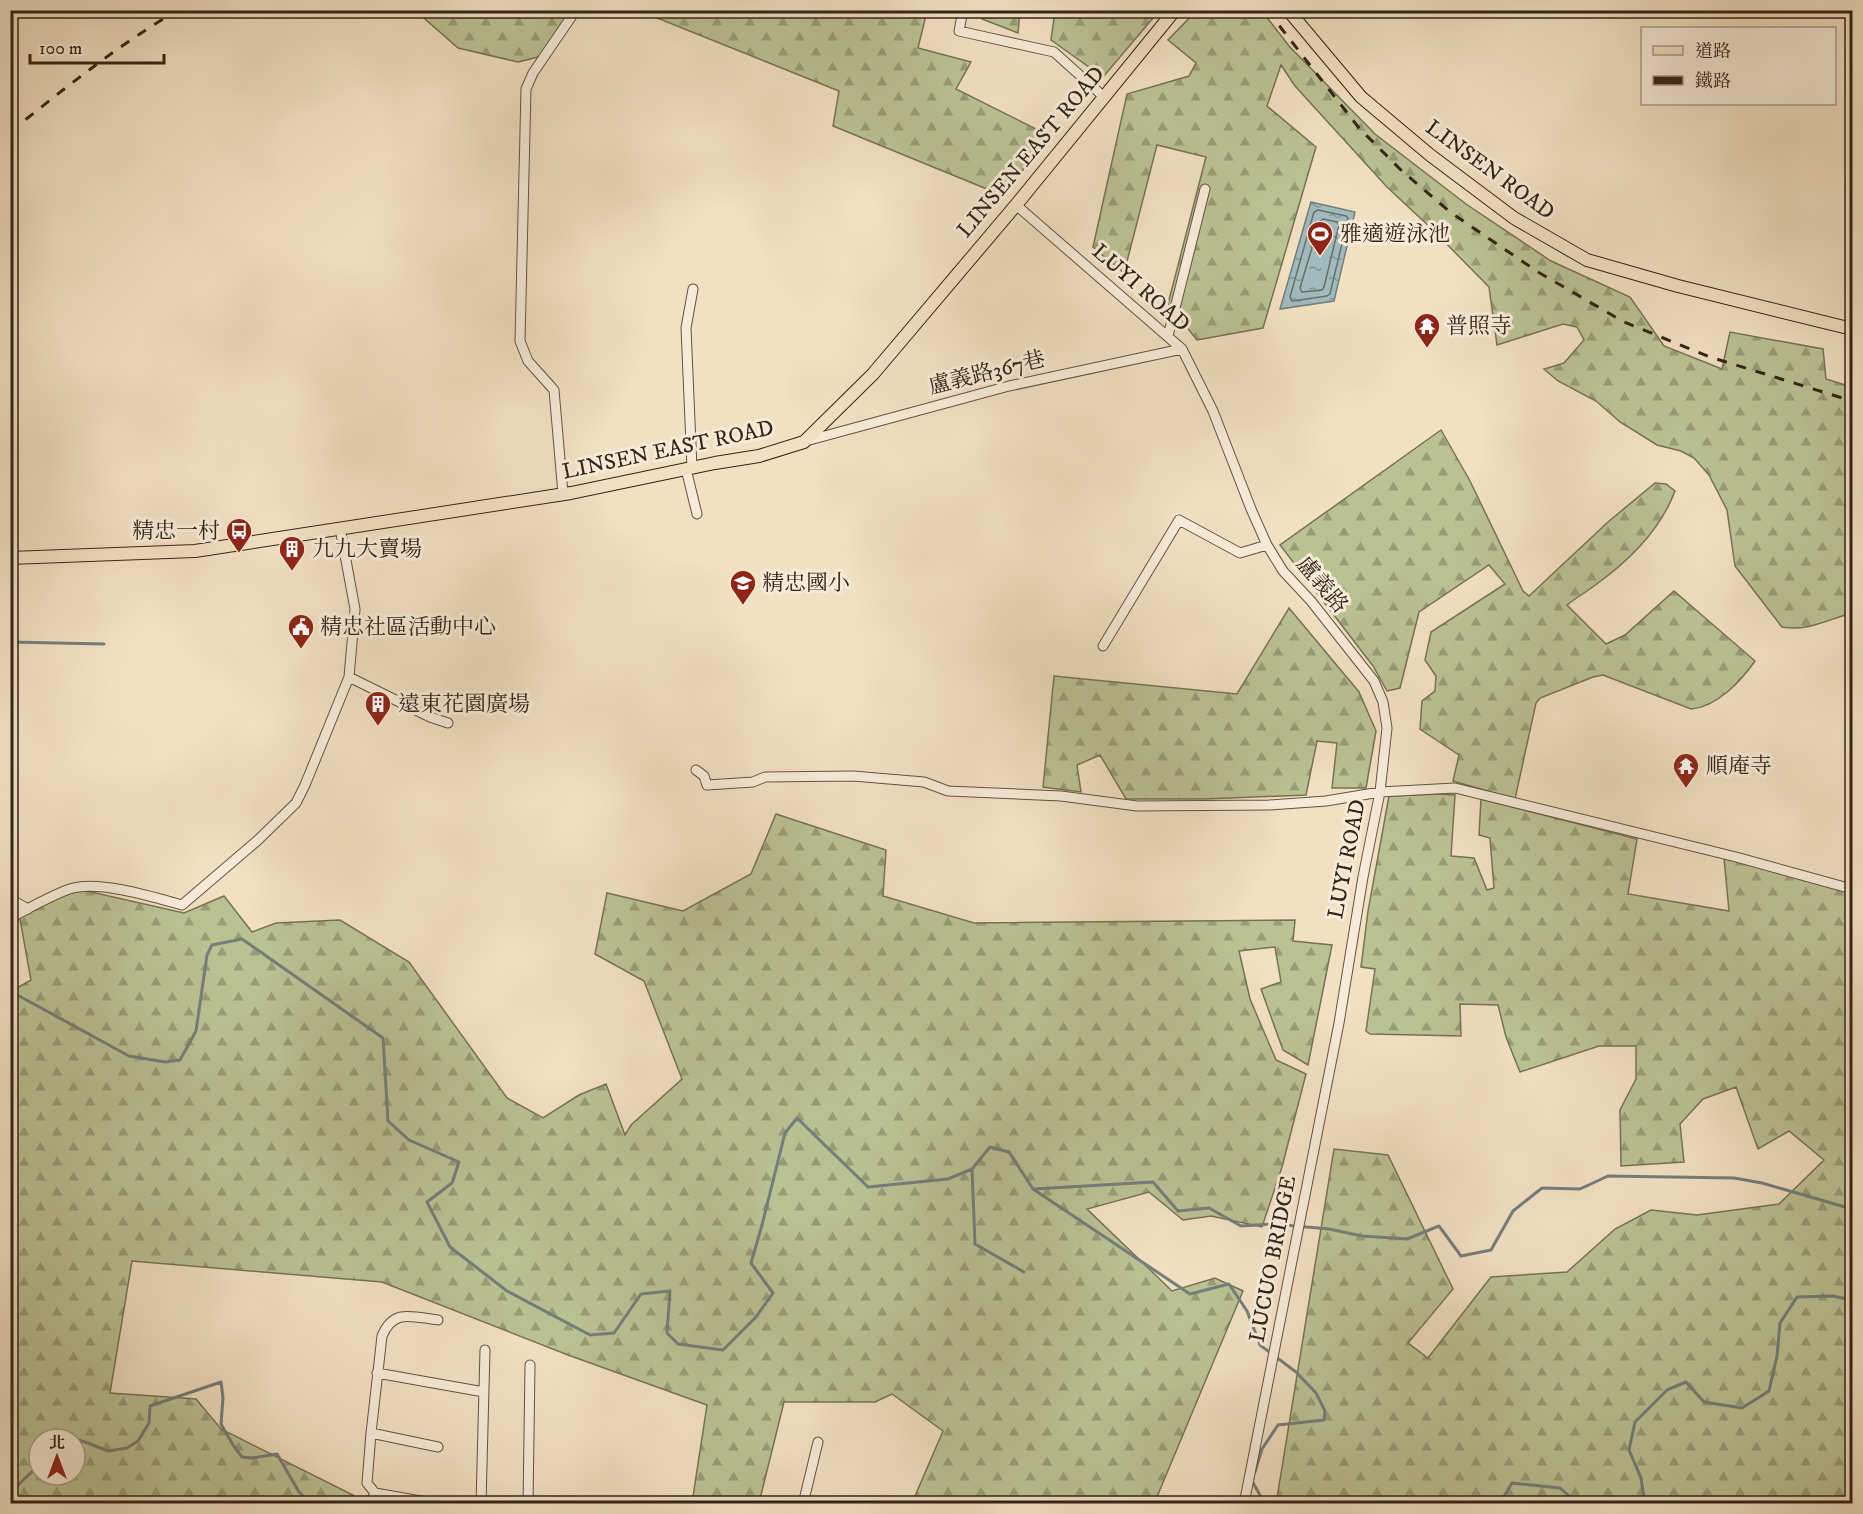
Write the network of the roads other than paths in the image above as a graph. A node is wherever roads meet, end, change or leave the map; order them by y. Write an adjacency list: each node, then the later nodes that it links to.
1 (576, 10): 14 (street)
2 (963, 10): 5 (street)
3 (1175, 10): 5 (main road, LINSEN EAST ROAD)
4 (1288, 10): 9 (main road, LINSEN ROAD)
5 (1104, 97): 7 (main road, LINSEN EAST ROAD)
6 (1206, 189): 10 (street)
7 (1016, 205): 10 (street, LUYI ROAD); 12 (main road, LINSEN EAST ROAD)
8 (693, 289): 13 (street)
9 (1852, 329)
10 (1168, 336): 11 (street, LUYI ROAD)
11 (1182, 349): 12 (street, 盧義路367巷); 17 (street, LUYI ROAD)
12 (804, 442): 13 (main road, LINSEN EAST ROAD)
13 (689, 469): 14 (main road, LINSEN EAST ROAD); 15 (street)
14 (563, 494): 16 (main road, LINSEN EAST ROAD)
15 (697, 514)
16 (340, 528): 18 (main road, LINSEN EAST ROAD); 20 (street)
17 (1267, 545): 19 (street); 23 (street, LUYI ROAD)
18 (10, 558)
19 (1103, 646)
20 (349, 677): 21 (street); 26 (street)
21 (448, 723)
22 (696, 770): 23 (street)
23 (1380, 792): 24 (street); 28 (street, LUYI ROAD)
24 (1852, 889)
25 (10, 899): 26 (street)
26 (28, 909): 27 (street)
27 (10, 918)
28 (1339, 1023): 43 (street, LUCUO BRIDGE)
29 (438, 1320): 32 (street)
30 (485, 1350): 33 (street)
31 (530, 1365): 41 (street)
32 (377, 1374): 33 (street); 34 (street)
33 (484, 1392): 40 (street)
34 (371, 1433): 36 (street); 37 (street)
35 (818, 1442): 42 (street)
36 (438, 1447)
37 (375, 1493): 38 (street); 39 (street)
38 (370, 1503)
39 (438, 1503)
40 (481, 1503)
41 (528, 1503)
42 (803, 1503)
43 (1244, 1503)

